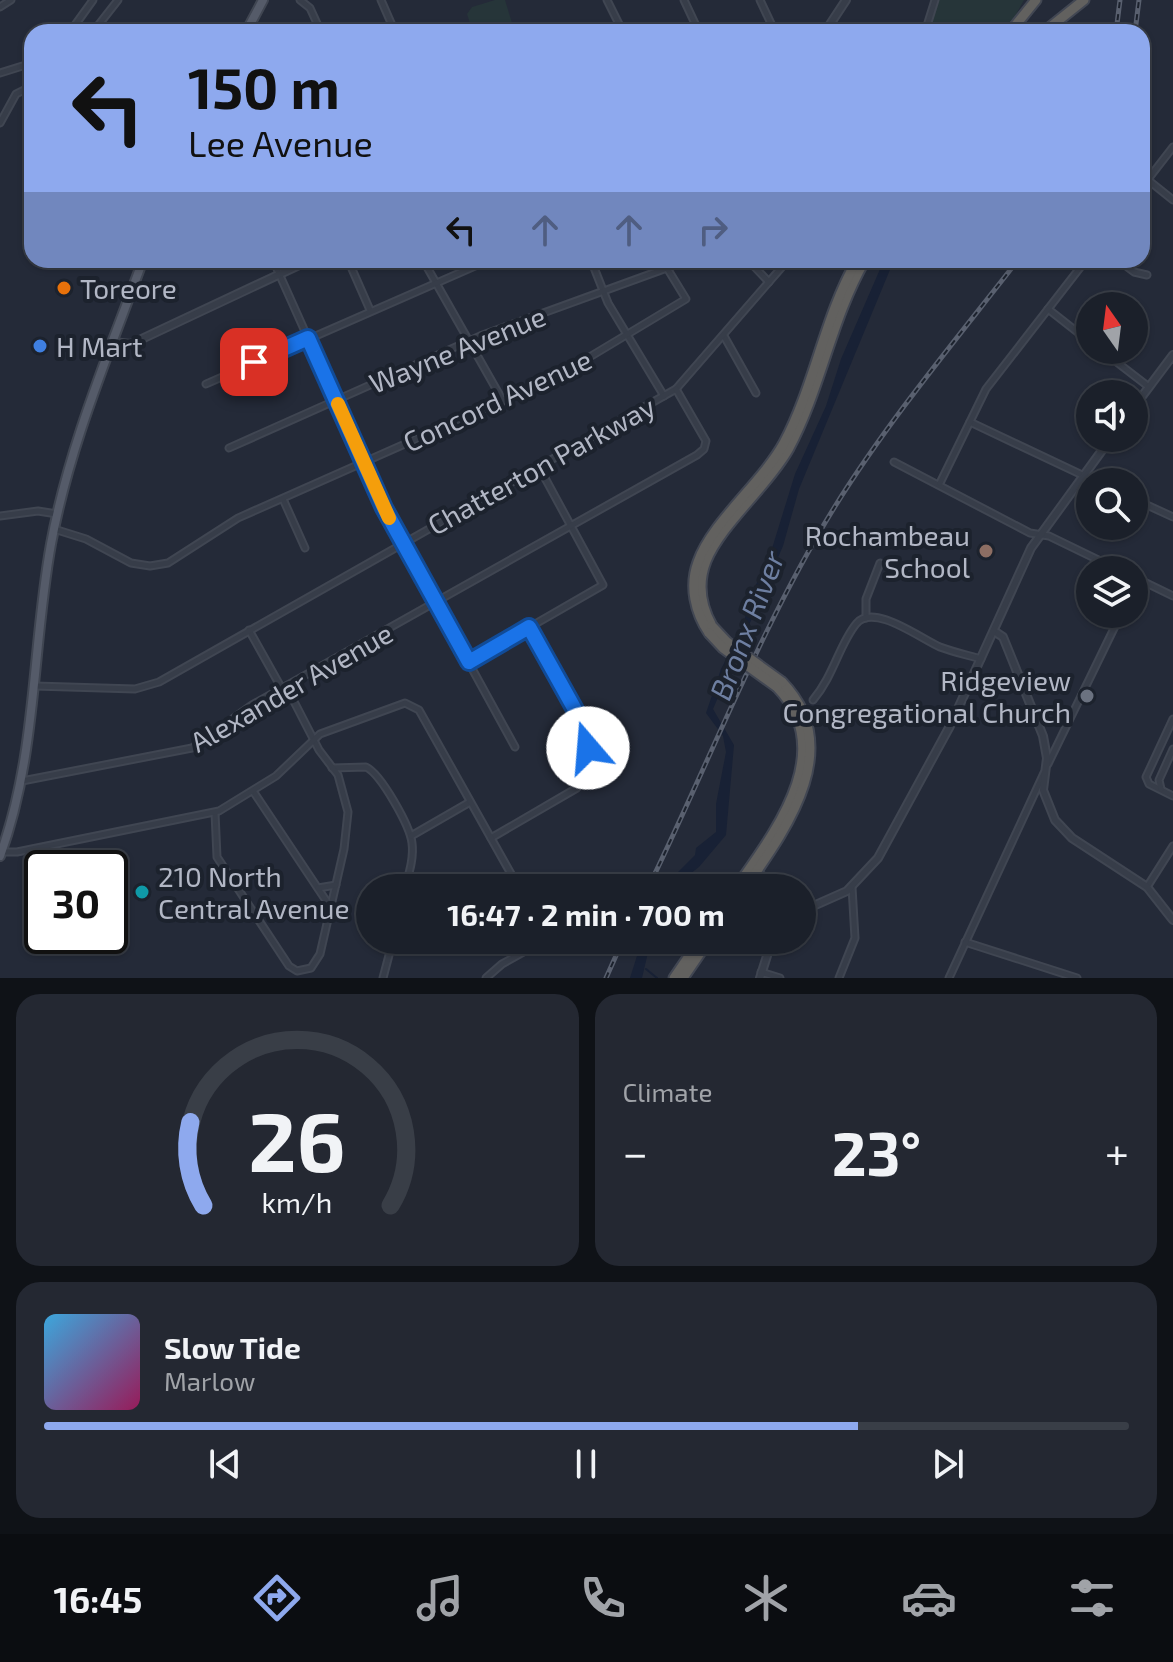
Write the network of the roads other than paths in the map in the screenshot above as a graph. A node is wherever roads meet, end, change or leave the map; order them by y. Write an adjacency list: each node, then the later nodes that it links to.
1 (11, 0): 16 (street)
2 (93, 0): 17 (street)
3 (118, 0): 18 (street)
4 (263, 0): 19 (main road)
5 (300, 0): 20 (street)
6 (381, 0): 21 (street)
7 (607, 0): 22 (street)
8 (684, 0): 23 (street)
9 (760, 0): 24 (street)
10 (935, 0): 26 (street)
11 (1027, 0): 27 (highway)
12 (1036, 0): 28 (highway)
13 (1043, 0): 29 (highway)
14 (843, 1): 25 (street)
15 (1082, 2): 30 (highway)
16 (0, 7)
17 (76, 24)
18 (99, 24)
19 (250, 24)
20 (317, 24)
21 (392, 24)
22 (619, 24)
23 (695, 24)
24 (771, 24)
25 (830, 24)
26 (928, 24)
27 (1014, 24)
28 (1016, 24)
29 (1025, 24)
30 (1055, 24)
31 (24, 66): 32 (street)
32 (0, 73)
33 (24, 90): 34 (street)
34 (0, 123)
35 (1173, 147): 36 (street)
36 (1150, 177)
37 (1150, 182): 38 (street)
38 (1173, 200)
39 (140, 268): 65 (main road)
40 (276, 268): 53 (street)
41 (292, 268): 53 (street)
42 (352, 268): 59 (street)
43 (427, 268): 55 (street)
44 (469, 268): 55 (street)
45 (594, 268): 57 (street)
46 (667, 268): 57 (street, Wayne Avenue); 61 (street, Concord Avenue)
47 (756, 268): 56 (street)
48 (781, 268): 56 (street, Chatterton Parkway)
49 (853, 268): 101 (highway)
50 (861, 268): 101 (highway)
51 (1080, 268): 58 (street)
52 (1129, 268): 54 (street)
53 (279, 274): 63 (street); 65 (street)
54 (1147, 275)
55 (433, 282): 59 (street); 64 (street)
56 (769, 282): 62 (street, Chatterton Parkway)
57 (603, 292): 61 (street); 64 (street, Wayne Avenue)
58 (1048, 309): 60 (street); 75 (street)
59 (370, 310): 63 (street)
60 (1076, 331)
61 (628, 336): 72 (street); 74 (street, Concord Avenue)
62 (724, 336): 70 (street, Chatterton Parkway); 71 (street)
63 (308, 338): 68 (street); 73 (street)
64 (468, 341): 73 (street, Wayne Avenue); 74 (street)
65 (113, 342): 85 (main road)
66 (1173, 355): 69 (street)
67 (1119, 364): 69 (street)
68 (206, 384)
69 (1149, 387)
70 (676, 389): 72 (street, Chatterton Parkway); 88 (street, Alexander Avenue)
71 (756, 393)
72 (664, 396): 79 (street, Chatterton Parkway)
73 (336, 400): 76 (street, Wayne Avenue); 78 (street)
74 (503, 401): 78 (street, Concord Avenue)
75 (970, 422): 80 (street); 81 (street)
76 (229, 448)
77 (894, 462): 81 (street)
78 (363, 463): 83 (street, Concord Avenue); 91 (street)
79 (539, 467): 88 (street); 91 (street, Chatterton Parkway)
80 (1076, 473)
81 (940, 483): 90 (street)
82 (1076, 485): 90 (street)
83 (283, 499): 89 (street, Concord Avenue); 92 (street)
84 (1148, 505): 87 (street)
85 (57, 514): 86 (street); 89 (main road)
86 (0, 516)
87 (1173, 517)
88 (572, 525): 97 (street, Alexander Avenue); 99 (street)
89 (54, 529): 107 (main road)
90 (1039, 535): 93 (street); 103 (street)
91 (403, 543): 97 (street); 102 (street, Chatterton Parkway)
92 (305, 548)
93 (1087, 556)
94 (880, 563): 98 (street)
95 (1148, 584): 96 (street)
96 (1173, 596)
97 (436, 602): 105 (street); 108 (street, Alexander Avenue)
98 (866, 618): 104 (street); 109 (street)
99 (529, 627): 105 (street); 123 (street)
100 (1114, 628): 115 (street)
101 (710, 629): 106 (highway, bridge)
102 (249, 630): 107 (street, Chatterton Parkway); 108 (street)
103 (994, 631): 104 (street); 115 (street)
104 (981, 659): 133 (street)
105 (469, 662): 112 (street)
106 (780, 684): 126 (highway); 129 (highway)
107 (34, 686): 116 (main road)
108 (284, 687): 111 (street); 116 (street, Alexander Avenue)
109 (813, 700)
110 (1173, 719): 117 (street)
111 (315, 739): 114 (street); 118 (street); 120 (street)
112 (515, 747)
113 (1173, 749): 117 (street)
114 (332, 768): 122 (street); 132 (street)
115 (1044, 772): 134 (street); 139 (street)
116 (22, 781): 125 (main road)
117 (1162, 790): 119 (street)
118 (253, 791): 121 (street); 135 (street)
119 (1173, 796)
120 (470, 802): 122 (street); 123 (street)
121 (215, 813): 125 (street); 137 (street)
122 (411, 836): 127 (street)
123 (491, 838): 128 (street)
124 (1173, 846): 134 (street)
125 (0, 853)
126 (756, 871): 130 (highway); 131 (street)
127 (408, 874)
128 (511, 874)
129 (746, 874)
130 (754, 874)
131 (760, 874)
132 (336, 885): 135 (street); 137 (street)
133 (852, 887): 136 (street); 151 (street)
134 (1147, 887): 138 (street)
135 (318, 888): 137 (street)
136 (816, 904)
137 (330, 906)
138 (1173, 920)
139 (965, 942): 152 (street); 153 (street)
140 (389, 954): 146 (street)
141 (520, 954): 147 (street)
142 (690, 954): 148 (highway)
143 (699, 954): 149 (highway)
144 (767, 954): 145 (street)
145 (760, 975): 150 (street)
146 (383, 978)
147 (486, 978)
148 (674, 978)
149 (683, 978)
150 (780, 978)
151 (839, 978)
152 (949, 978)
153 (1077, 978)

